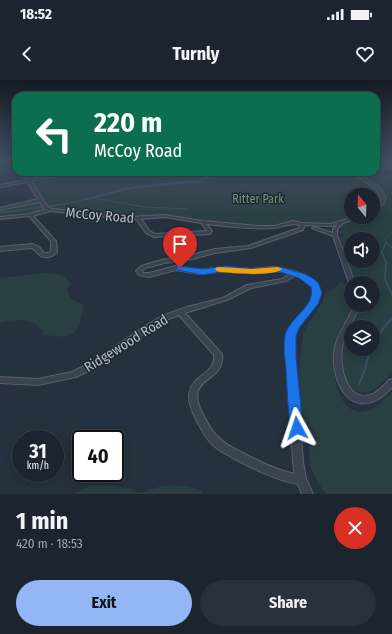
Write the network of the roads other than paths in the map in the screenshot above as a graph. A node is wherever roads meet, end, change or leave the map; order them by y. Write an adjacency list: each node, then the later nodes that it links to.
1 (23, 181): 4 (street)
2 (30, 181): 7 (street, McCoy Road)
3 (367, 181): 5 (street)
4 (0, 186)
5 (375, 188)
6 (380, 191): 8 (street)
7 (42, 202): 9 (street); 10 (street, McCoy Road)
8 (380, 204)
9 (0, 209)
10 (48, 210): 11 (street); 13 (street, McCoy Road)
11 (30, 215): 12 (street); 19 (street)
12 (0, 218)
13 (138, 218): 14 (street, McCoy Road); 14 (street)
14 (202, 222): 17 (street, McCoy Road)
15 (344, 222): 16 (street, McCoy Road)
16 (340, 223): 17 (street, McCoy Road); 18 (street)
17 (305, 225): 18 (street); 20 (street)
18 (335, 235): 21 (street)
19 (0, 249)
20 (292, 272): 22 (street, Ridgewood Road); 26 (street)
21 (349, 276)
22 (180, 312): 24 (street, Ridgewood Road); 26 (street)
23 (354, 312): 25 (street)
24 (0, 380)
25 (392, 382)
26 (301, 480): 27 (street)
27 (308, 494)

